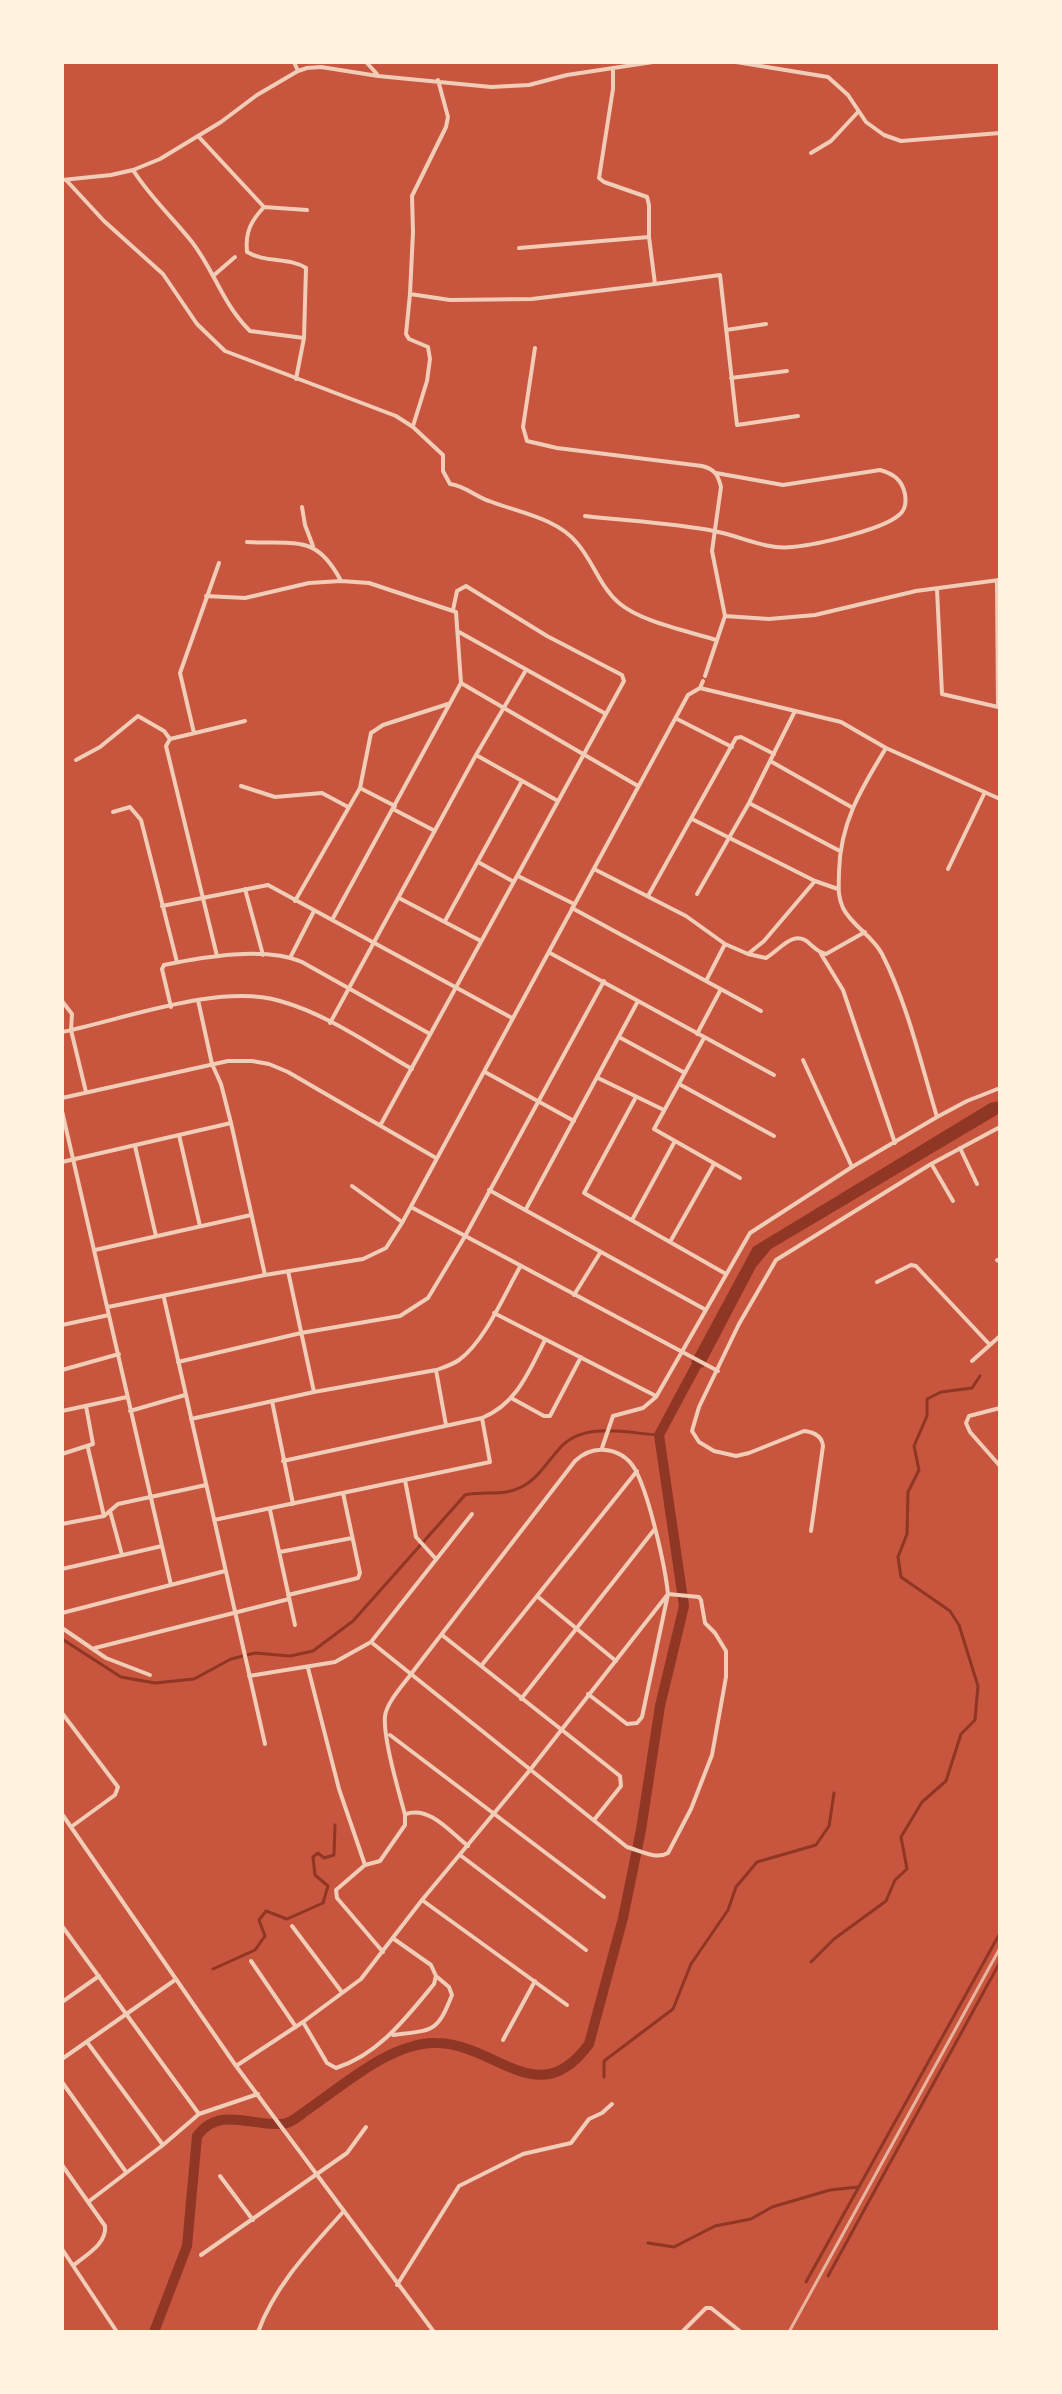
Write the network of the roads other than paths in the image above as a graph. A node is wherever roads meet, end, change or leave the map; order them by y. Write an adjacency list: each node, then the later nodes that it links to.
1 (294, 62): 7 (street)
2 (366, 62): 8 (street)
3 (653, 62): 6 (street)
4 (736, 62): 5 (street)
5 (766, 65): 10 (street)
6 (613, 68): 9 (street); 18 (street)
7 (298, 71): 8 (street); 12 (street)
8 (378, 76): 9 (street)
9 (438, 80): 23 (street)
10 (858, 112): 11 (street); 13 (street)
11 (1000, 133)
12 (198, 136): 14 (street); 16 (street)
13 (811, 153)
14 (133, 170): 15 (street); 21 (street)
15 (64, 180): 30 (street)
16 (264, 207): 17 (street); 26 (street)
17 (307, 210)
18 (649, 237): 19 (street); 22 (street)
19 (519, 248)
20 (235, 257): 21 (street)
21 (212, 277): 26 (street)
22 (655, 284): 23 (street); 25 (street)
23 (410, 294): 32 (street)
24 (766, 324): 25 (street)
25 (726, 330): 29 (street)
26 (304, 338): 30 (street)
27 (535, 348): 33 (street)
28 (787, 371): 29 (street)
29 (731, 378): 31 (street)
30 (296, 379): 32 (street)
31 (798, 416)
32 (413, 427): 47 (street)
33 (716, 473): 36 (street); 36 (street)
34 (302, 507): 38 (street)
35 (585, 516): 36 (street)
36 (715, 531): 45 (street)
37 (247, 542): 38 (street)
38 (313, 546): 41 (street)
39 (219, 563): 43 (street)
40 (999, 580): 42 (street); 42 (street)
41 (341, 581): 43 (street); 44 (street)
42 (937, 589): 45 (street)
43 (206, 596): 57 (street)
44 (453, 610): 46 (street); 54 (street)
45 (725, 616): 47 (street)
46 (459, 632): 48 (street); 49 (street)
47 (716, 640): 50 (street)
48 (526, 670): 52 (street); 54 (street)
49 (461, 683): 51 (street); 52 (street)
50 (700, 688): 53 (street); 55 (street)
51 (450, 704): 69 (street); 75 (street)
52 (504, 709): 62 (street); 63 (street)
53 (795, 711): 60 (street); 61 (street)
54 (606, 714): 63 (street)
55 (676, 718): 59 (street); 68 (street)
56 (245, 721): 57 (street)
57 (194, 733): 58 (street)
58 (170, 739): 64 (street); 91 (street)
59 (732, 747): 61 (street); 78 (street)
60 (886, 748): 70 (street); 76 (street)
61 (774, 754): 65 (street)
62 (476, 755): 66 (street); 79 (street)
63 (583, 756): 68 (street); 72 (street)
64 (76, 760)
65 (770, 761): 73 (street); 76 (street)
66 (522, 781): 72 (street); 82 (street)
67 (241, 786): 74 (street)
68 (638, 786): 83 (street)
69 (360, 788): 74 (street); 75 (street)
70 (985, 792): 71 (street); 84 (street)
71 (1000, 799)
72 (558, 801): 85 (street)
73 (749, 803): 80 (street); 81 (street)
74 (348, 807): 93 (street)
75 (394, 808): 79 (street); 97 (street)
76 (853, 808): 81 (street)
77 (113, 812): 94 (street)
78 (691, 818): 80 (street); 90 (street)
79 (435, 831): 92 (street)
80 (729, 839): 86 (street); 89 (street)
81 (838, 850): 88 (street)
82 (478, 861): 85 (street); 98 (street)
83 (594, 869): 90 (street); 95 (street)
84 (948, 869)
85 (516, 879): 95 (street); 100 (street)
86 (815, 881): 88 (street); 104 (street)
87 (245, 889): 91 (street); 93 (street); 106 (street)
88 (838, 889): 99 (street)
89 (697, 894)
90 (648, 896): 102 (street)
91 (204, 897): 94 (street); 107 (street)
92 (399, 898): 98 (street); 101 (street)
93 (295, 901): 96 (street)
94 (162, 906): 109 (street)
95 (573, 906): 103 (street); 111 (street)
96 (314, 911): 97 (street); 108 (street)
97 (332, 920): 101 (street)
98 (445, 921): 100 (street)
99 (865, 932): 105 (street); 143 (street)
100 (481, 941): 113 (street)
101 (376, 944): 112 (street); 113 (street)
102 (725, 944): 104 (street); 111 (street)
103 (550, 953): 110 (street); 120 (street)
104 (748, 954): 105 (street)
105 (821, 954): 151 (street)
106 (263, 955): 107 (street); 108 (street)
107 (217, 956): 109 (street)
108 (290, 958): 112 (street)
109 (177, 962): 118 (street)
110 (604, 981): 117 (street); 140 (street)
111 (706, 981): 114 (street)
112 (351, 988): 121 (street); 124 (street)
113 (456, 988): 120 (street); 124 (street)
114 (721, 989): 119 (street); 125 (street)
115 (198, 1000): 118 (street); 121 (street); 129 (street)
116 (62, 1001): 122 (street)
117 (638, 1001): 125 (street); 126 (street)
118 (171, 1007): 122 (street)
119 (761, 1011)
120 (512, 1019): 131 (street)
121 (330, 1023): 130 (street)
122 (71, 1030): 123 (street); 137 (street)
123 (62, 1032)
124 (431, 1034): 130 (street)
125 (697, 1034): 127 (street)
126 (619, 1037): 132 (street); 134 (street)
127 (704, 1038): 132 (street); 133 (street)
128 (803, 1060): 159 (street)
129 (212, 1064): 137 (street); 145 (street); 146 (street)
130 (412, 1069): 146 (street)
131 (484, 1072): 140 (street); 154 (street)
132 (685, 1073): 135 (street)
133 (774, 1075)
134 (597, 1077): 138 (street); 144 (street)
135 (679, 1084): 141 (street); 149 (street)
136 (1000, 1088): 143 (street)
137 (86, 1092): 139 (street)
138 (636, 1097): 141 (street); 168 (street)
139 (62, 1098)
140 (540, 1100): 144 (street); 163 (street)
141 (664, 1110): 150 (street)
142 (62, 1111): 155 (street)
143 (937, 1117): 151 (street)
144 (574, 1121): 166 (street)
145 (231, 1123): 148 (street); 167 (street)
146 (381, 1124): 154 (street)
147 (1000, 1127): 153 (street)
148 (179, 1135): 152 (street); 170 (street)
149 (774, 1136)
150 (675, 1140): 157 (street); 168 (street)
151 (895, 1143): 159 (street)
152 (135, 1146): 155 (street); 171 (street)
153 (960, 1148): 158 (street); 161 (street)
154 (436, 1158): 165 (street)
155 (74, 1159): 156 (street); 174 (street)
156 (62, 1162)
157 (714, 1163): 160 (street); 173 (street)
158 (931, 1164): 164 (street); 199 (street)
159 (852, 1167): 178 (street)
160 (740, 1178)
161 (977, 1184)
162 (352, 1186): 169 (street)
163 (489, 1190): 166 (street); 172 (street)
164 (953, 1201)
165 (411, 1207): 169 (street); 172 (street)
166 (526, 1209): 175 (street)
167 (251, 1215): 170 (street); 179 (street)
168 (632, 1220): 173 (street)
169 (402, 1223): 177 (street)
170 (200, 1226): 171 (street)
171 (156, 1236): 174 (street)
172 (464, 1238): 176 (street); 188 (street)
173 (670, 1242): 178 (street)
174 (95, 1250): 183 (street)
175 (600, 1253): 181 (street); 184 (street)
176 (520, 1267): 181 (street); 185 (street)
177 (288, 1271): 179 (street); 188 (street)
178 (726, 1274): 184 (street)
179 (265, 1275): 182 (street)
180 (877, 1282): 191 (street)
181 (573, 1295): 192 (street)
182 (164, 1297): 183 (street); 196 (street)
183 (108, 1307): 186 (street)
184 (706, 1310): 192 (street)
185 (494, 1313): 190 (street); 198 (street)
186 (109, 1315): 187 (street); 193 (street)
187 (62, 1325)
188 (301, 1333): 196 (street); 200 (street)
189 (1000, 1336): 191 (street)
190 (545, 1340): 194 (street); 204 (street)
191 (990, 1345): 195 (street)
192 (680, 1352): 199 (street); 203 (street)
193 (119, 1354): 197 (street); 202 (street)
194 (581, 1357): 203 (street); 204 (street)
195 (972, 1361)
196 (178, 1362): 201 (street)
197 (62, 1370)
198 (436, 1370): 200 (street); 212 (street)
199 (718, 1371): 231 (street)
200 (314, 1392): 205 (street)
201 (185, 1395): 209 (street); 211 (street)
202 (127, 1397): 206 (street); 209 (street)
203 (656, 1397): 213 (street)
204 (513, 1399): 210 (street)
205 (272, 1401): 211 (street); 216 (street)
206 (86, 1406): 208 (street); 214 (street)
207 (1000, 1408): 217 (street)
208 (62, 1411)
209 (130, 1411): 222 (street)
210 (482, 1418): 212 (street); 219 (street)
211 (191, 1419): 220 (street)
212 (446, 1425): 216 (street)
213 (603, 1445): 218 (street); 248 (street)
214 (88, 1448): 215 (street); 227 (street)
215 (62, 1454)
216 (283, 1461): 223 (street)
217 (1000, 1466)
218 (637, 1471): 230 (street); 241 (street)
219 (405, 1480): 221 (street); 236 (street)
220 (206, 1485): 222 (street); 228 (street)
221 (343, 1493): 223 (street); 232 (street)
222 (150, 1498): 225 (street); 233 (street)
223 (293, 1504): 224 (street)
224 (270, 1510): 228 (street); 234 (street)
225 (110, 1511): 227 (street); 235 (street)
226 (472, 1514): 236 (street)
227 (104, 1516): 229 (street)
228 (214, 1520): 238 (street)
229 (62, 1524)
230 (654, 1530): 240 (street); 247 (street)
231 (811, 1531)
232 (352, 1538): 234 (street); 242 (street)
233 (162, 1546): 235 (street); 239 (street)
234 (278, 1553): 242 (street)
235 (122, 1555): 237 (street)
236 (436, 1559): 249 (street)
237 (62, 1569)
238 (225, 1571): 239 (street); 243 (street)
239 (171, 1585): 244 (street)
240 (668, 1594): 251 (street); 257 (street); 267 (street)
241 (537, 1596): 247 (street); 252 (street)
242 (288, 1597): 243 (street); 245 (street)
243 (234, 1612): 250 (street); 254 (street)
244 (62, 1613)
245 (295, 1625)
246 (62, 1628): 250 (street)
247 (576, 1628): 251 (street); 258 (street)
248 (442, 1635): 252 (street); 255 (street)
249 (371, 1642): 253 (street); 255 (street)
250 (95, 1648): 256 (street)
251 (616, 1661): 257 (street)
252 (481, 1666): 258 (street)
253 (308, 1668): 254 (street); 271 (street)
254 (249, 1674): 262 (street)
255 (411, 1674): 261 (street); 263 (street)
256 (150, 1675)
257 (588, 1694): 260 (street)
258 (521, 1699): 260 (street)
259 (62, 1713): 268 (street)
260 (562, 1730): 263 (street); 267 (street)
261 (388, 1733): 265 (street); 266 (street)
262 (265, 1744)
263 (530, 1770): 265 (street); 267 (street)
264 (62, 1814): 268 (street)
265 (495, 1814): 269 (street); 272 (street)
266 (405, 1815): 269 (street); 271 (street)
267 (594, 1820)
268 (71, 1827): 283 (street)
269 (468, 1846): 270 (street)
270 (460, 1855): 273 (street); 278 (street)
271 (365, 1865): 279 (street)
272 (604, 1897)
273 (422, 1900): 277 (street); 284 (street)
274 (62, 1926): 276 (street)
275 (292, 1926): 285 (street)
276 (65, 1935): 281 (street)
277 (394, 1939): 279 (street); 282 (street)
278 (586, 1950)
279 (383, 1952): 285 (street)
280 (251, 1961): 290 (street)
281 (99, 1976): 286 (street); 288 (street)
282 (436, 1976): 291 (street); 291 (street)
283 (175, 1980): 288 (street); 295 (street)
284 (535, 1981): 287 (street); 292 (street)
285 (341, 1991): 289 (street)
286 (62, 2002)
287 (567, 2005)
288 (125, 2015): 293 (street); 299 (street)
289 (303, 2022): 290 (street); 291 (street)
290 (296, 2027): 295 (street)
291 (391, 2035)
292 (503, 2040)
293 (87, 2042): 294 (street); 301 (street)
294 (62, 2059)
295 (236, 2066): 297 (street)
296 (62, 2082): 303 (street)
297 (258, 2094): 299 (street); 304 (street)
298 (612, 2104): 312 (street)
299 (199, 2114): 301 (street)
300 (366, 2127): 304 (street)
301 (163, 2145): 303 (street)
302 (62, 2165): 306 (street)
303 (126, 2172): 306 (street)
304 (317, 2175): 307 (street); 308 (street)
305 (220, 2176): 308 (street)
306 (88, 2202): 311 (street)
307 (344, 2211): 312 (street); 314 (street)
308 (253, 2220): 310 (street)
309 (62, 2249): 311 (street)
310 (201, 2255)
311 (74, 2265): 313 (street)
312 (397, 2285): 315 (street)
313 (117, 2332)
314 (258, 2332)
315 (434, 2332)
316 (682, 2332): 317 (street)
317 (741, 2332)

